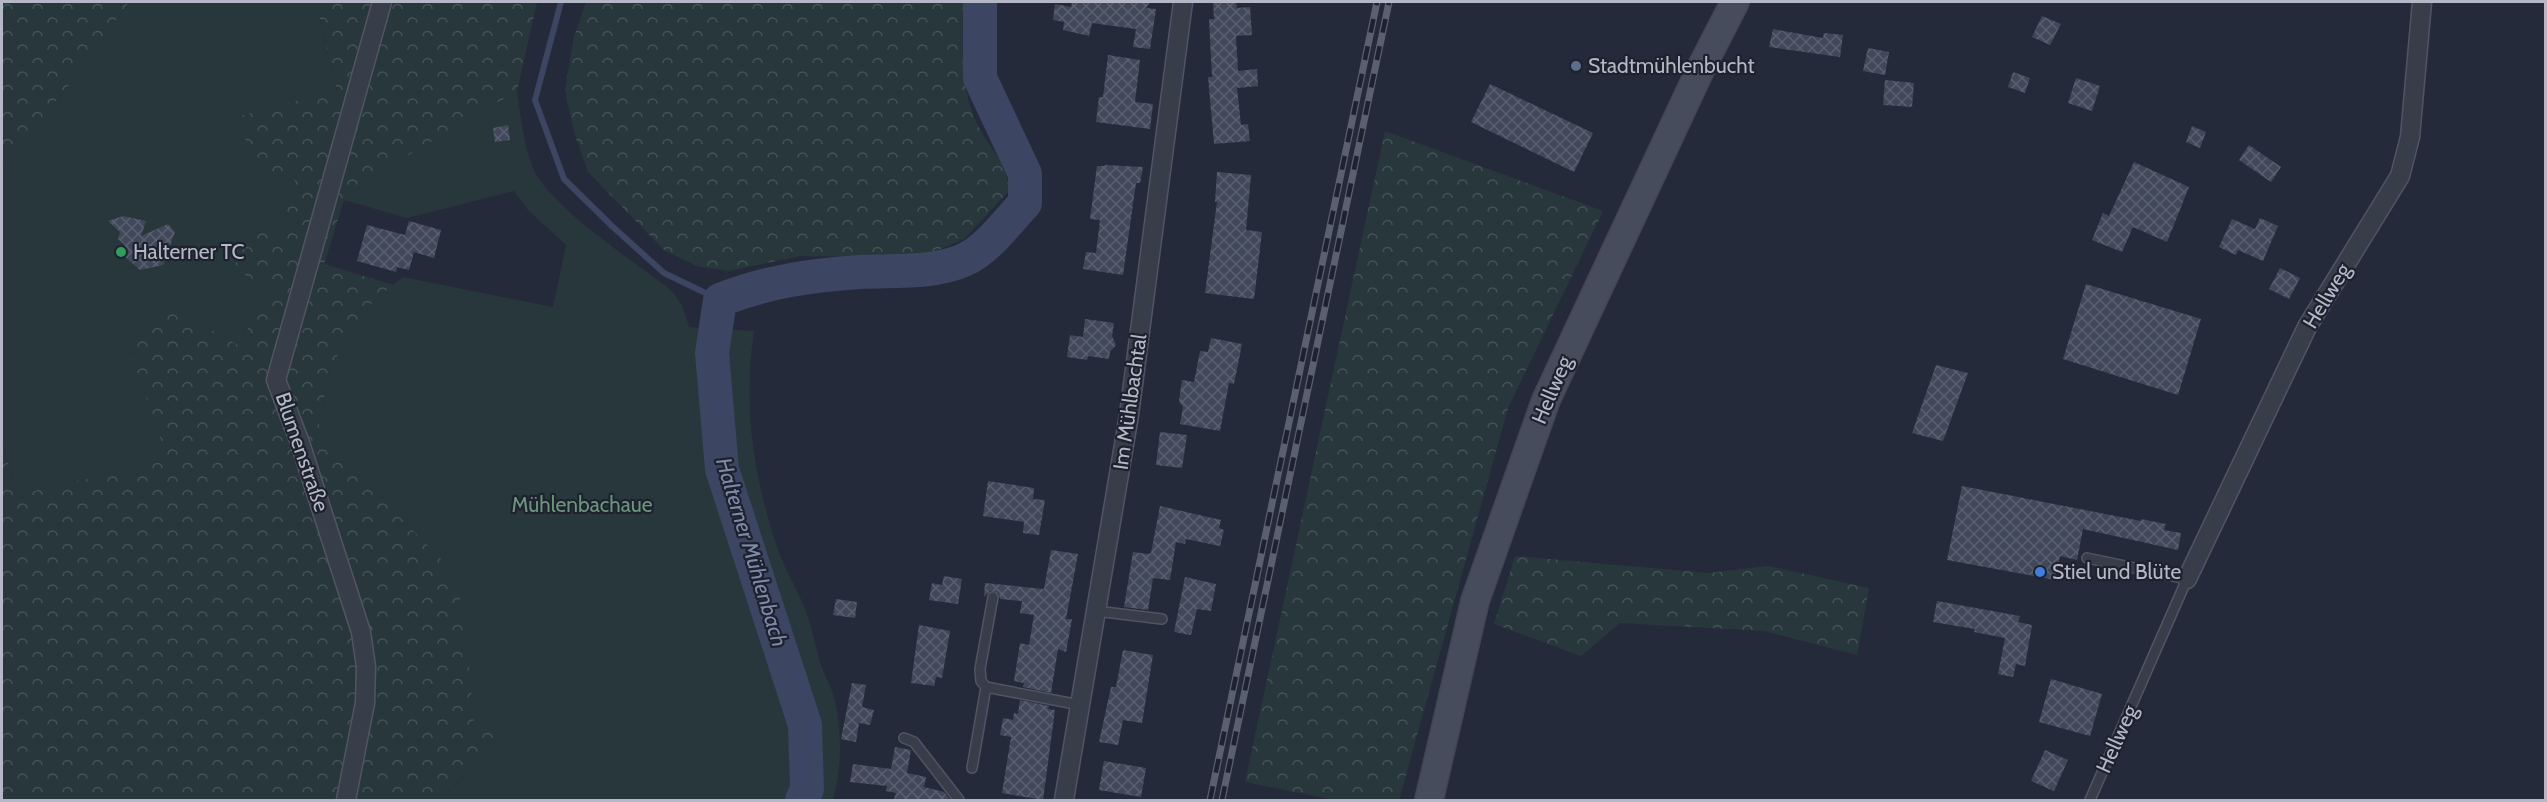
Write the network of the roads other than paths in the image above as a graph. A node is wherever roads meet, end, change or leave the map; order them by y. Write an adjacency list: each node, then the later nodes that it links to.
1 (382, 2): 14 (street, Blumenstraße)
2 (1183, 2): 8 (street, Im Mühlbachtal)
3 (1735, 2): 17 (street, Hellweg)
4 (2422, 2): 6 (street, Hellweg)
5 (2087, 558): 6 (lane)
6 (2187, 579): 18 (lane, Hellweg)
7 (993, 597): 10 (lane)
8 (1096, 611): 9 (lane); 11 (street, Im Mühlbachtal)
9 (1162, 619)
10 (986, 687): 11 (lane); 13 (lane)
11 (1080, 705): 16 (street, Im Mühlbachtal)
12 (904, 738): 15 (lane)
13 (972, 768)
14 (346, 801)
15 (959, 801)
16 (1064, 801)
17 (1429, 801)
18 (2090, 801)

